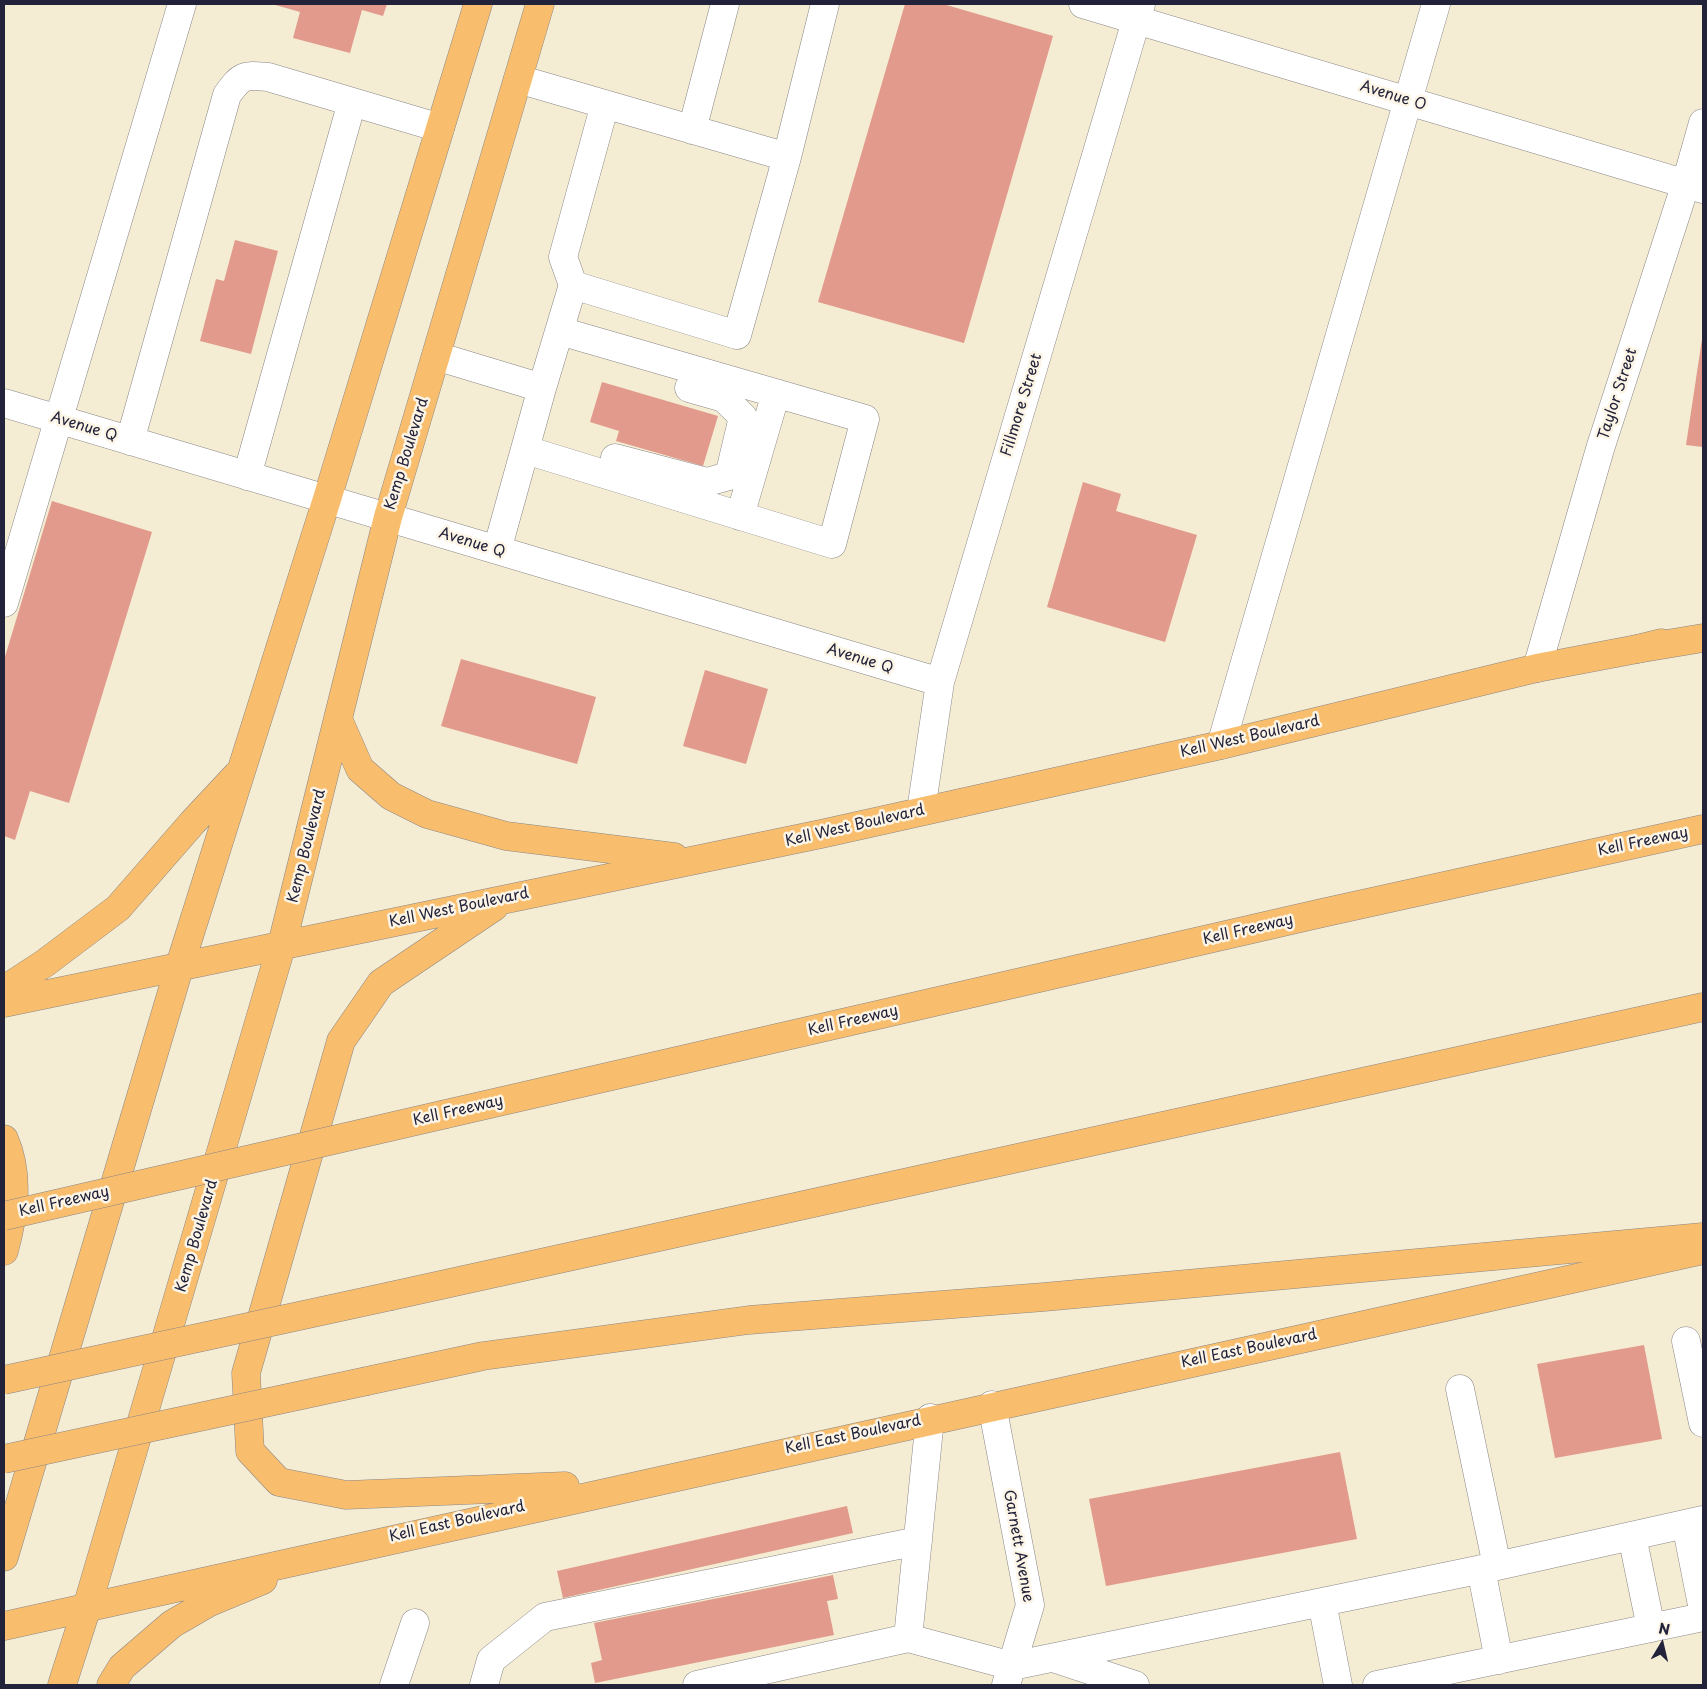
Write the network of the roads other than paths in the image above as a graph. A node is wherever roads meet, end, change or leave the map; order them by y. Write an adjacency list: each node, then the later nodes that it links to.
1 (182, 4): 25 (street)
2 (478, 4): 14 (main road)
3 (540, 4): 9 (main road, Kemp Boulevard)
4 (726, 4): 15 (street)
5 (825, 4): 16 (street)
6 (1083, 4): 8 (street, Avenue O)
7 (1436, 4): 10 (street)
8 (1139, 12): 10 (street, Avenue O); 39 (street, Fillmore Street)
9 (518, 79): 12 (street); 21 (main road, Kemp Boulevard)
10 (1408, 100): 17 (street, Avenue O); 41 (street)
11 (352, 102): 14 (street); 26 (street); 29 (street)
12 (605, 104): 15 (street); 18 (street)
13 (1703, 123): 17 (street, Taylor Street)
14 (440, 128): 30 (main road)
15 (692, 130): 16 (street)
16 (787, 157): 18 (street)
17 (1694, 186): 38 (street, Taylor Street)
18 (573, 285): 19 (street)
19 (560, 331): 20 (street); 22 (street)
20 (593, 342): 23 (street); 28 (street)
21 (436, 356): 22 (street); 32 (main road, Kemp Boulevard)
22 (542, 388): 27 (street)
23 (776, 393): 31 (street); 31 (street)
24 (4, 403): 25 (street, Avenue Q)
25 (58, 419): 26 (street, Avenue Q); 34 (street)
26 (130, 441): 29 (street, Avenue Q)
27 (526, 450): 28 (street); 33 (street)
28 (555, 458): 31 (street)
29 (247, 476): 30 (street, Avenue Q)
30 (327, 500): 32 (street, Avenue Q); 42 (main road)
31 (740, 516)
32 (388, 518): 33 (street, Avenue Q); 40 (main road, Kemp Boulevard)
33 (497, 550): 39 (street, Avenue Q)
34 (4, 603)
35 (1703, 632): 37 (main road, Kell West Boulevard)
36 (1703, 638): 37 (main road)
37 (1637, 649): 38 (main road, Kell West Boulevard)
38 (1537, 668): 41 (main road, Kell West Boulevard)
39 (940, 682): 43 (street, Fillmore Street)
40 (338, 719): 45 (main road); 47 (main road, Kemp Boulevard)
41 (1222, 745): 43 (main road, Kell West Boulevard)
42 (242, 770): 48 (main road); 49 (main road)
43 (922, 811): 45 (main road, Kell West Boulevard)
44 (1703, 829): 53 (main road, Kell Freeway, bridge)
45 (695, 860): 46 (main road, Kell West Boulevard)
46 (505, 899): 47 (main road, Kell West Boulevard); 64 (main road)
47 (282, 944): 48 (main road, Kell West Boulevard); 72 (main road, Kemp Boulevard)
48 (180, 965): 50 (main road, Kell West Boulevard); 69 (main road)
49 (4, 990)
50 (4, 1003)
51 (1703, 1007): 58 (main road, bridge)
52 (4, 1139): 56 (main road)
53 (4, 1216)
54 (1703, 1236): 63 (main road, bridge)
55 (1703, 1250): 60 (main road, Kell East Boulevard)
56 (4, 1251)
57 (1686, 1341): 62 (street)
58 (4, 1380)
59 (1460, 1389): 70 (street)
60 (992, 1405): 61 (main road, Kell East Boulevard); 82 (street, Garnett Avenue)
61 (930, 1418): 64 (main road, Kell East Boulevard); 67 (street)
62 (1703, 1422)
63 (4, 1459)
64 (636, 1482): 68 (main road, Kell East Boulevard)
65 (1695, 1522): 66 (street); 73 (street)
66 (1632, 1536): 70 (street); 77 (street)
67 (918, 1541): 78 (street); 86 (street)
68 (343, 1548): 72 (main road, Kell East Boulevard); 84 (main road)
69 (4, 1557)
70 (1489, 1568): 71 (street); 80 (street)
71 (1322, 1602): 79 (street); 89 (street)
72 (87, 1607): 76 (main road, Kell East Boulevard); 83 (main road, Kemp Boulevard)
73 (1703, 1610)
74 (1703, 1617): 77 (street)
75 (415, 1623): 85 (street)
76 (4, 1626)
77 (1652, 1628): 80 (street)
78 (908, 1638): 81 (street); 82 (street)
79 (1052, 1658): 82 (street); 88 (street)
80 (1499, 1660): 90 (street)
81 (799, 1674): 87 (street)
82 (1009, 1675)
83 (62, 1685)
84 (111, 1685)
85 (394, 1685)
86 (484, 1685)
87 (697, 1685)
88 (1135, 1685)
89 (1338, 1685)
90 (1376, 1685)

